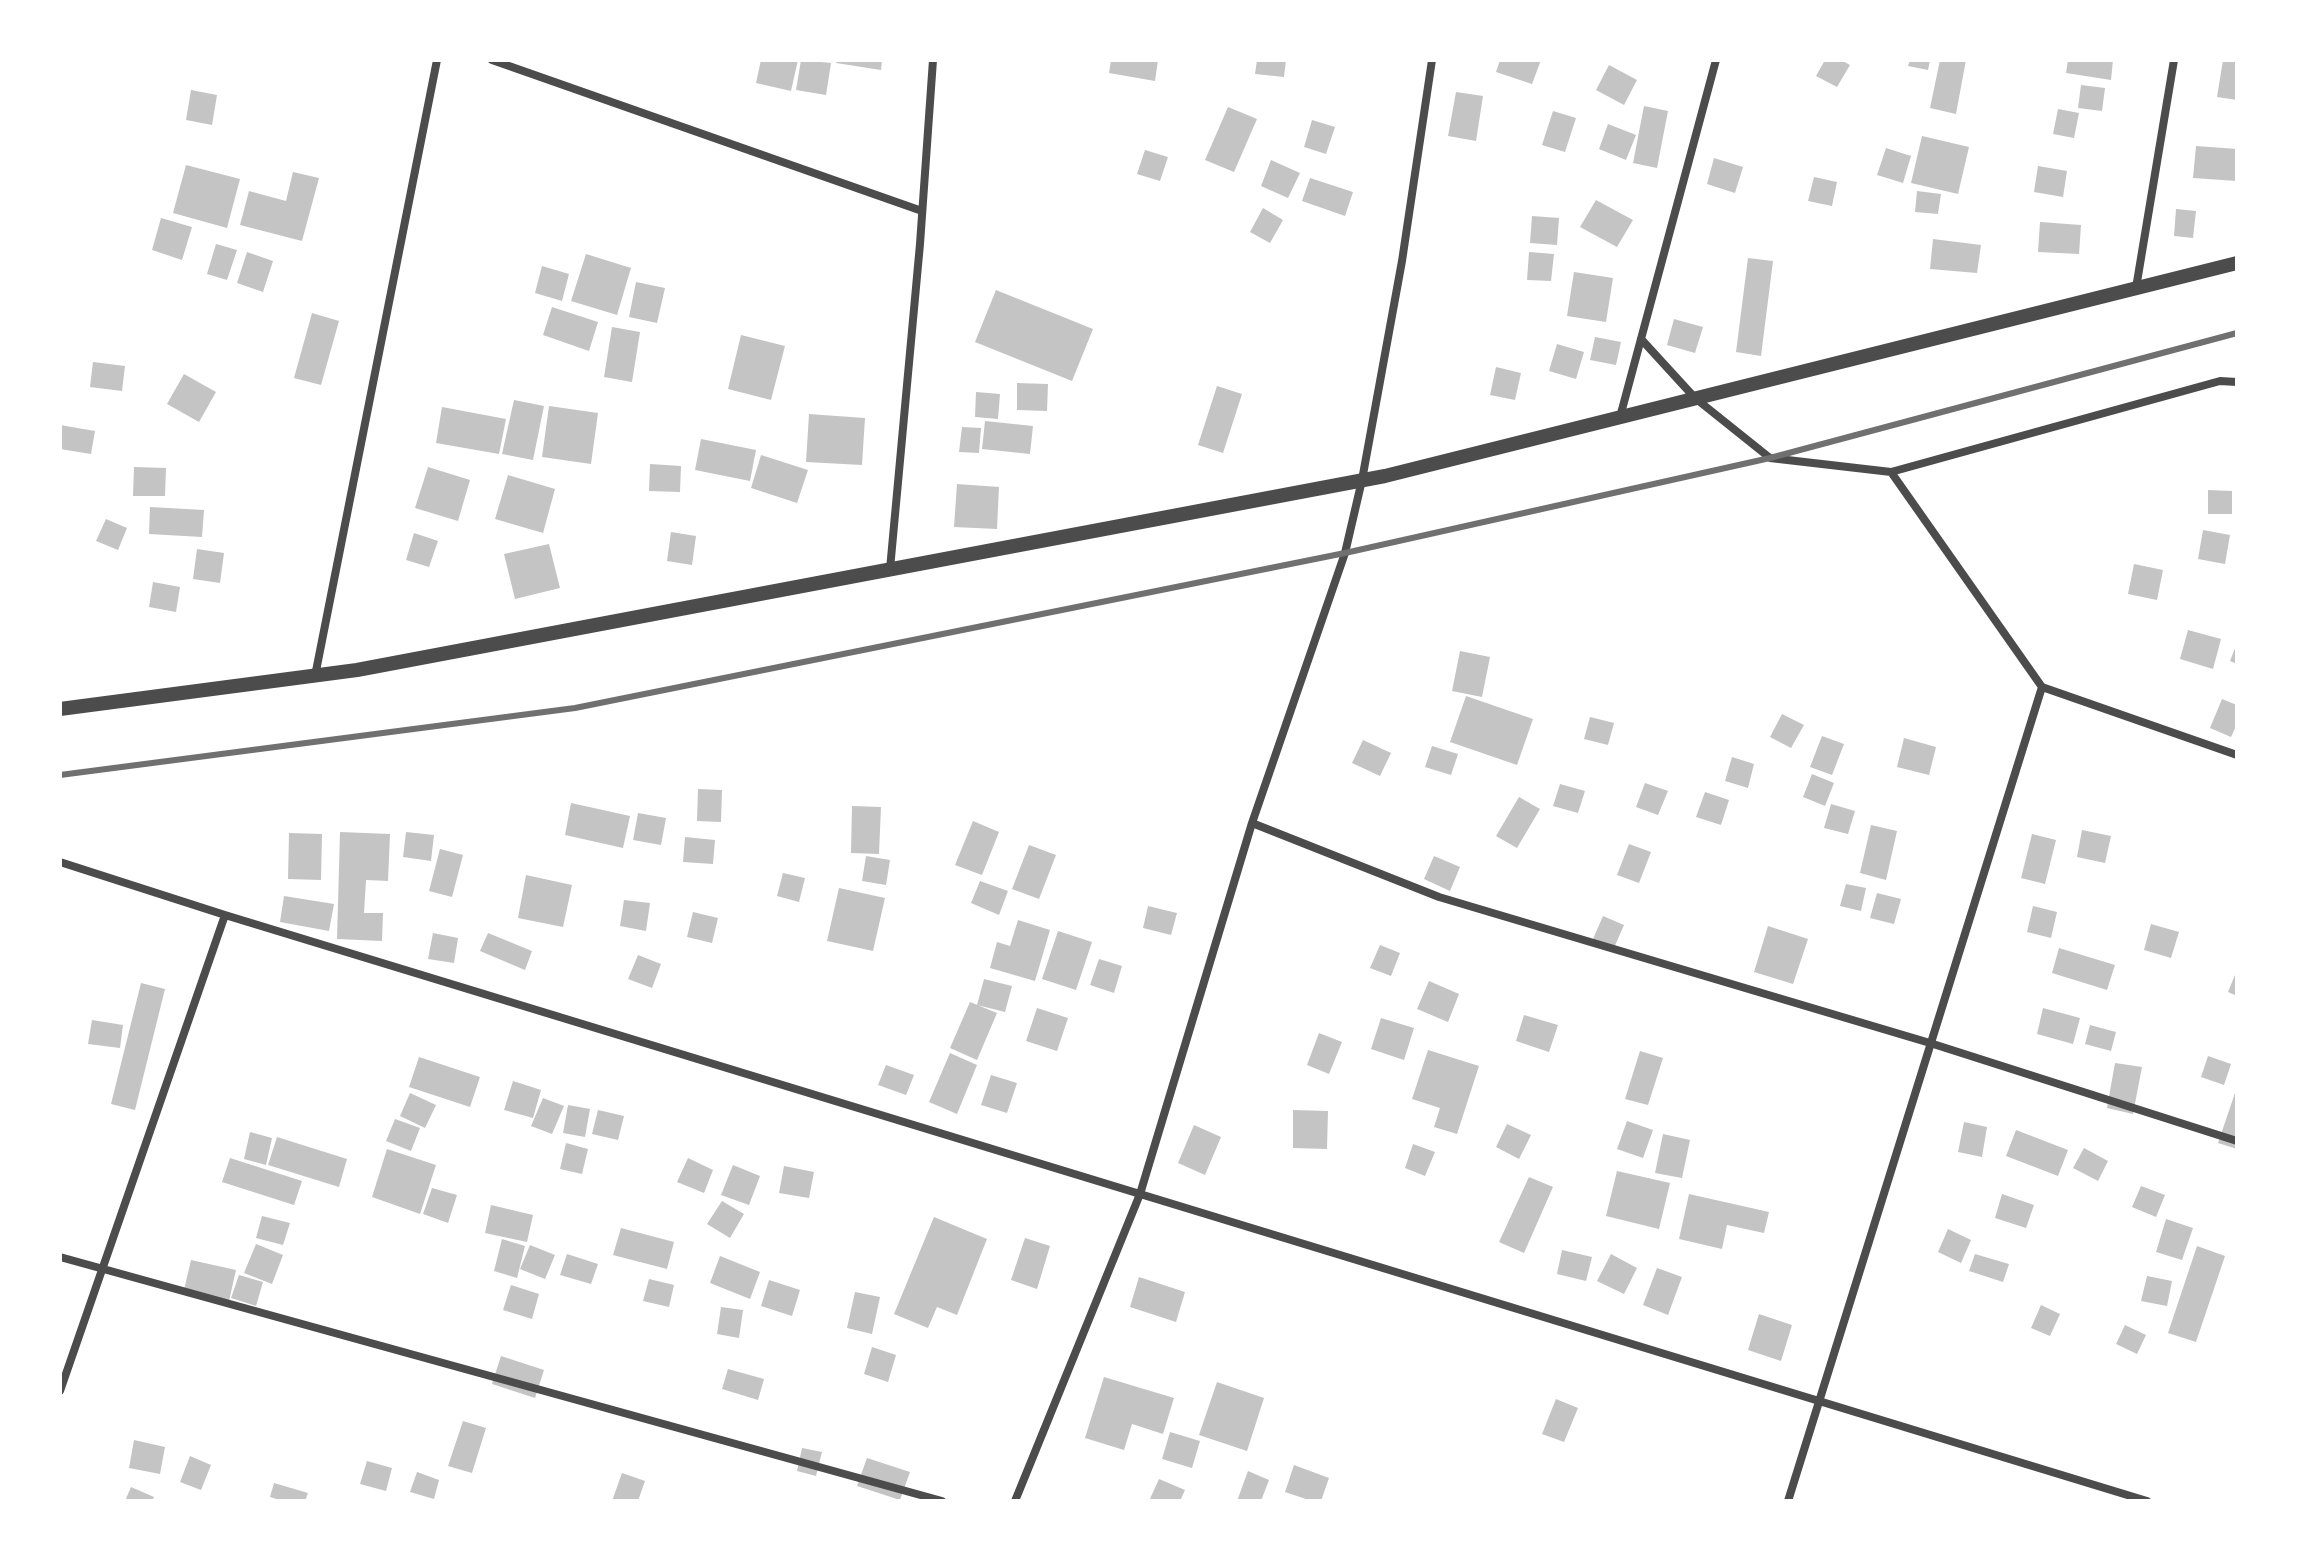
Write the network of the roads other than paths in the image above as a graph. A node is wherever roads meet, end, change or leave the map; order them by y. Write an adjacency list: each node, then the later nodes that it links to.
1 (437, 60): 17 (street)
2 (492, 60): 7 (street)
3 (933, 60): 7 (street)
4 (1432, 60): 15 (street)
5 (1716, 60): 10 (street)
6 (2174, 60): 9 (street)
7 (922, 211): 16 (street)
8 (2237, 263): 9 (street)
9 (2136, 288): 12 (street)
10 (1641, 339): 12 (street); 13 (street)
11 (2237, 382): 14 (street)
12 (1695, 398): 13 (street); 14 (street)
13 (1620, 417): 15 (street)
14 (1891, 472): 18 (street)
15 (1362, 480): 16 (street); 21 (street)
16 (890, 569): 17 (street)
17 (315, 676): 19 (street)
18 (2042, 687): 20 (street); 24 (street)
19 (60, 709)
20 (2237, 755)
21 (1252, 823): 24 (street); 26 (street)
22 (60, 862): 23 (street)
23 (225, 915): 26 (street); 28 (street)
24 (1930, 1043): 25 (street); 30 (street)
25 (2237, 1141)
26 (1140, 1194): 30 (street); 32 (street)
27 (60, 1257): 28 (street)
28 (102, 1270): 29 (street); 31 (street)
29 (60, 1391)
30 (1819, 1399): 33 (street); 34 (street)
31 (942, 1501)
32 (1015, 1501)
33 (1788, 1501)
34 (2147, 1501)

